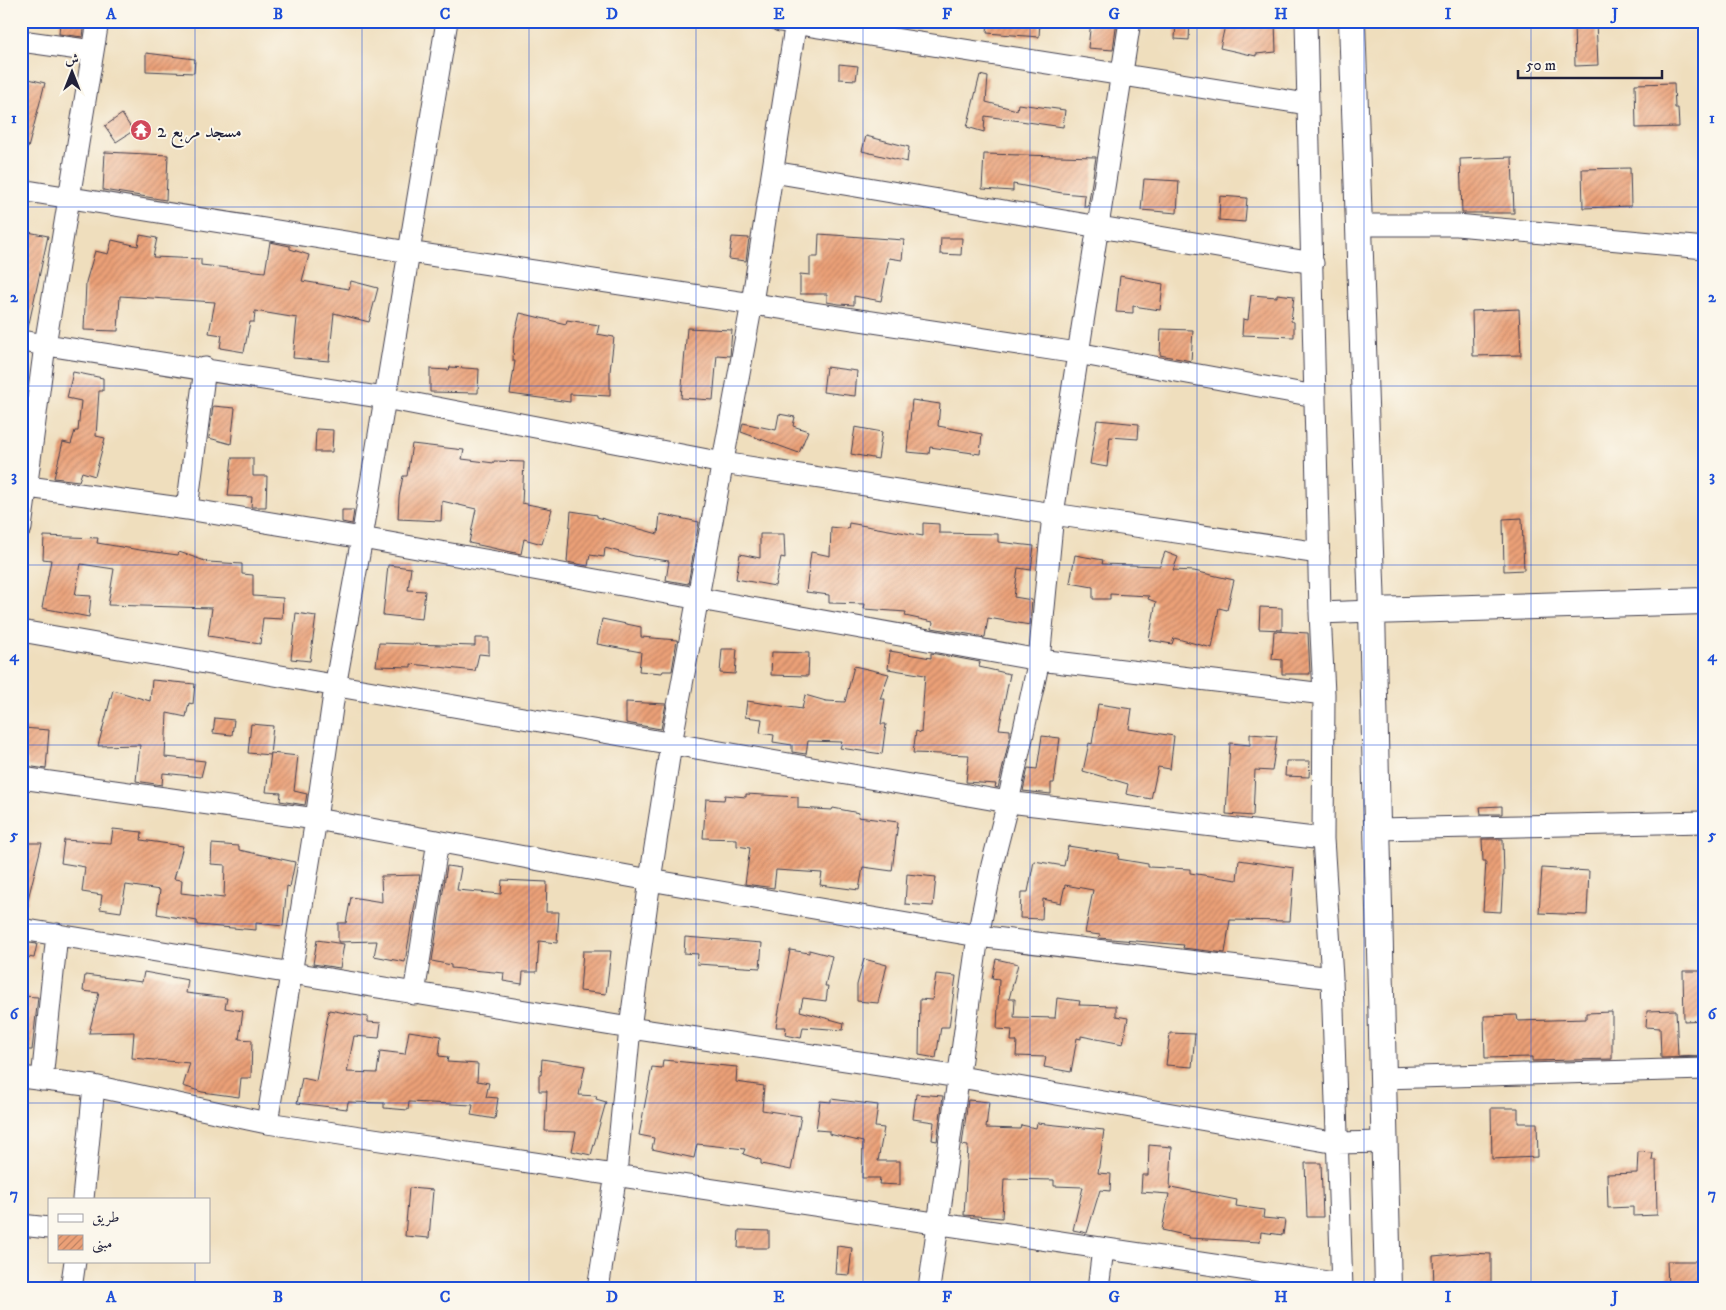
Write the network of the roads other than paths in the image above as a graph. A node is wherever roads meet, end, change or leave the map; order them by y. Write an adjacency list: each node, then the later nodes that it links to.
1 (98, 21): 8 (street)
2 (447, 21): 17 (street)
3 (1130, 21): 9 (street)
4 (1306, 21): 10 (street)
5 (1352, 21): 15 (street)
6 (791, 22): 9 (street); 11 (street)
7 (21, 42): 8 (street)
8 (93, 51): 13 (street)
9 (1122, 76): 10 (street); 14 (street)
10 (1307, 104): 18 (street)
11 (773, 172): 14 (street); 19 (street)
12 (21, 190): 13 (street)
13 (69, 197): 17 (street); 21 (street)
14 (1098, 225): 18 (street); 22 (street)
15 (1359, 225): 16 (street); 35 (street)
16 (1705, 248)
17 (409, 252): 19 (street); 25 (street)
18 (1313, 263): 24 (street)
19 (752, 303): 22 (street); 26 (street)
20 (21, 341): 21 (street)
21 (45, 345): 23 (street); 27 (street)
22 (1077, 353): 24 (street); 29 (street)
23 (204, 368): 25 (street); 28 (street)
24 (1315, 396): 32 (street)
25 (385, 398): 26 (street); 31 (street)
26 (723, 463): 29 (street); 33 (street)
27 (24, 487): 28 (street); 30 (street)
28 (187, 509): 31 (street)
29 (1053, 514): 32 (street); 38 (street)
30 (21, 528)
31 (362, 538): 33 (street); 39 (street)
32 (1319, 552): 36 (street)
33 (698, 600): 38 (street); 41 (street)
34 (1705, 601): 35 (street)
35 (1372, 611): 36 (street); 46 (street)
36 (1320, 613): 40 (street)
37 (21, 631): 39 (street)
38 (1039, 660): 40 (street); 43 (street)
39 (335, 687): 41 (street); 44 (street)
40 (1324, 694): 47 (street)
41 (671, 744): 43 (street); 49 (street)
42 (21, 778): 44 (street)
43 (1008, 802): 47 (street); 52 (street)
44 (316, 819): 48 (street); 53 (street)
45 (1705, 822): 46 (street)
46 (1377, 829): 60 (street)
47 (1323, 839): 54 (street)
48 (438, 842): 49 (street); 55 (street)
49 (650, 880): 52 (street); 56 (street)
50 (21, 929): 51 (street)
51 (57, 934): 53 (street); 61 (street)
52 (978, 936): 54 (street); 58 (street)
53 (291, 972): 55 (street); 63 (street)
54 (1332, 978): 65 (street)
55 (414, 994): 56 (street)
56 (630, 1028): 58 (street); 66 (street)
57 (1705, 1069): 60 (street)
58 (960, 1077): 65 (street); 68 (street)
59 (21, 1078): 61 (street)
60 (1383, 1078): 64 (street)
61 (42, 1080): 62 (street)
62 (94, 1086): 63 (street); 67 (street)
63 (266, 1122): 66 (street)
64 (1384, 1142): 65 (street); 78 (street)
65 (1336, 1143): 73 (street)
66 (616, 1174): 68 (street); 75 (street)
67 (83, 1198)
68 (937, 1224): 71 (street); 76 (street)
69 (21, 1225): 70 (street)
70 (48, 1228)
71 (1103, 1249): 73 (street); 77 (street)
72 (75, 1262): 74 (street)
73 (1342, 1286)
74 (70, 1289)
75 (598, 1289)
76 (929, 1289)
77 (1098, 1289)
78 (1388, 1289)

